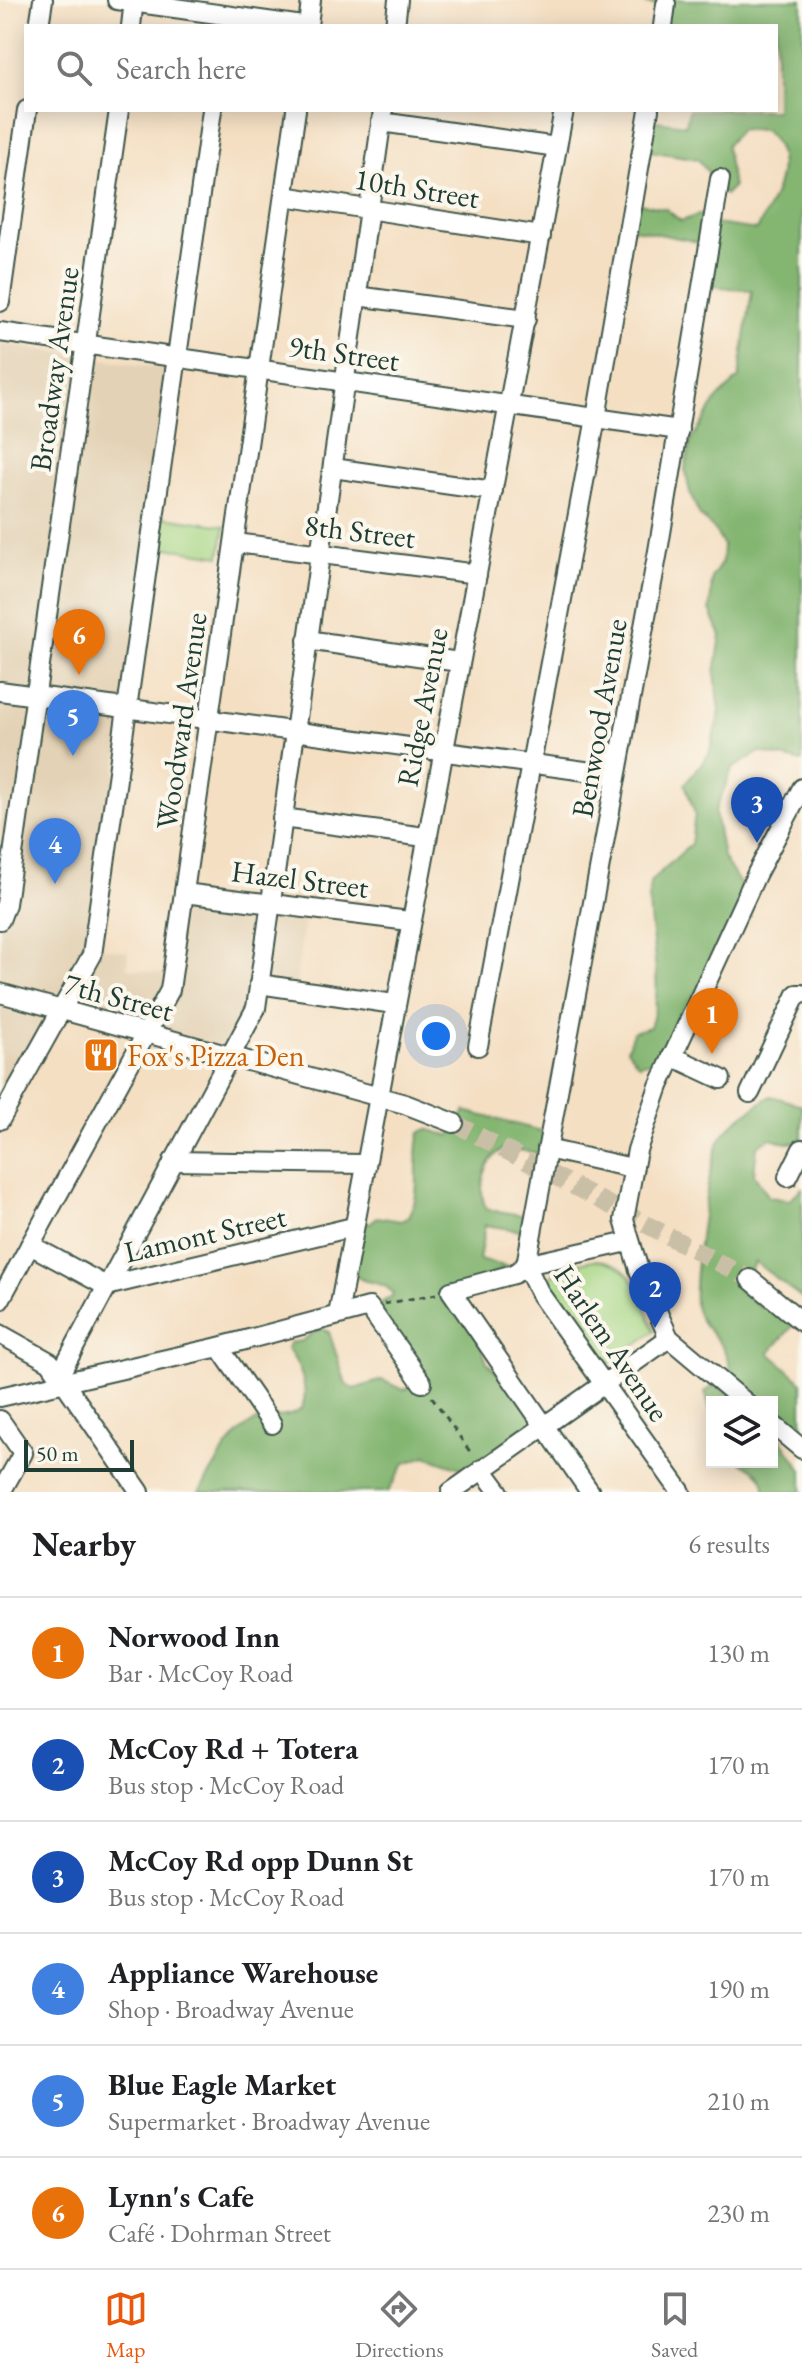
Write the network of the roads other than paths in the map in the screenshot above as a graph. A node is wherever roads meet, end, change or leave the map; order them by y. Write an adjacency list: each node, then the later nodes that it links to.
1 (43, 0): 7 (street)
2 (311, 0): 10 (street)
3 (398, 0): 11 (street)
4 (128, 1): 6 (street); 8 (street)
5 (666, 4): 12 (street)
6 (226, 14): 9 (street)
7 (39, 24)
8 (131, 24)
9 (292, 24)
10 (305, 24)
11 (395, 24)
12 (663, 24)
13 (27, 112): 26 (street)
14 (119, 112): 29 (street, Broadway Avenue)
15 (212, 112): 30 (street)
16 (296, 112): 22 (street, Woodward Avenue)
17 (564, 112): 20 (street, Ridge Avenue)
18 (649, 112): 34 (street)
19 (382, 116): 20 (street); 23 (street)
20 (557, 147): 24 (street, Ridge Avenue)
21 (720, 179): 35 (street, Benwood Avenue)
22 (284, 196): 23 (street, 10th Street); 31 (street, Woodward Avenue)
23 (369, 209): 24 (street, 10th Street); 25 (street)
24 (541, 236): 27 (street, Ridge Avenue)
25 (357, 296): 27 (street); 32 (street)
26 (0, 302)
27 (526, 319): 33 (street, Ridge Avenue)
28 (0, 332): 29 (street, 9th Street)
29 (85, 344): 30 (street, 9th Street); 45 (street, Broadway Avenue)
30 (177, 357): 31 (street, 9th Street); 46 (street)
31 (261, 369): 32 (street, 9th Street); 38 (street, Woodward Avenue)
32 (345, 382): 33 (street, 9th Street); 36 (street)
33 (511, 406): 34 (street, 9th Street); 37 (street, Ridge Avenue)
34 (596, 418): 35 (street, 9th Street); 50 (street)
35 (679, 430): 39 (street, Benwood Avenue)
36 (333, 468): 37 (street); 40 (street)
37 (493, 491): 41 (street, Ridge Avenue)
38 (236, 543): 40 (street, 8th Street); 47 (street, Woodward Avenue)
39 (658, 551): 50 (street); 73 (street, Benwood Avenue)
40 (320, 554): 41 (street, 8th Street); 42 (street)
41 (477, 574): 43 (street, Ridge Avenue)
42 (307, 640): 43 (street); 48 (street)
43 (459, 662): 49 (street, Ridge Avenue)
44 (0, 691): 45 (street)
45 (36, 696): 46 (street); 57 (street, Broadway Avenue)
46 (127, 709): 47 (street); 63 (street)
47 (209, 720): 48 (street); 55 (street, Woodward Avenue)
48 (294, 732): 49 (street); 52 (street)
49 (441, 753): 50 (street); 54 (street, Ridge Avenue)
50 (531, 765): 65 (street)
51 (802, 788): 53 (street)
52 (282, 818): 54 (street); 56 (street)
53 (794, 824): 66 (street)
54 (425, 837): 58 (street, Ridge Avenue)
55 (184, 893): 56 (street, Hazel Street); 64 (street, Woodward Avenue)
56 (270, 904): 58 (street, Hazel Street); 59 (street)
57 (2, 909)
58 (409, 921): 62 (street, Ridge Avenue)
59 (259, 984): 62 (street); 67 (street)
60 (0, 993): 63 (street, 7th Street)
61 (802, 994): 69 (street)
62 (394, 1004): 70 (street, Ridge Avenue)
63 (60, 1010): 64 (street, 7th Street); 71 (street)
64 (146, 1033): 67 (street, 7th Street); 81 (street, Woodward Avenue)
65 (478, 1046)
66 (672, 1056): 68 (street); 77 (street)
67 (231, 1057): 70 (street, 7th Street); 75 (street)
68 (721, 1079)
69 (750, 1093)
70 (377, 1097): 72 (street, 7th Street); 76 (street, Ridge Avenue)
71 (0, 1120)
72 (454, 1123)
73 (547, 1149): 77 (street); 82 (street, Benwood Avenue)
74 (802, 1149): 78 (street)
75 (173, 1161): 76 (street); 84 (street)
76 (364, 1164): 79 (street, Ridge Avenue)
77 (632, 1168): 80 (street)
78 (788, 1177)
79 (353, 1227): 84 (street, Lamont Street); 86 (street, Ridge Avenue)
80 (628, 1242): 82 (street); 89 (street)
81 (30, 1245): 84 (street, Lamont Street); 85 (street, Woodward Avenue)
82 (526, 1265): 93 (street, Harlem Avenue); 98 (street)
83 (750, 1279): 87 (street)
84 (106, 1286): 91 (street)
85 (0, 1300)
86 (338, 1315): 90 (street); 92 (street)
87 (802, 1322)
88 (0, 1334): 91 (street)
89 (669, 1338): 93 (street); 94 (street)
90 (219, 1347): 91 (street); 97 (street)
91 (61, 1378): 95 (street); 103 (street)
92 (422, 1383)
93 (604, 1384): 98 (street); 107 (street, Harlem Avenue)
94 (738, 1396)
95 (0, 1397)
96 (0, 1420): 102 (street)
97 (272, 1424)
98 (545, 1426): 101 (street); 106 (street)
99 (778, 1429): 100 (street)
100 (802, 1449)
101 (482, 1469): 104 (street); 105 (street)
102 (1, 1492)
103 (140, 1492)
104 (451, 1492)
105 (499, 1492)
106 (590, 1492)
107 (681, 1492)

